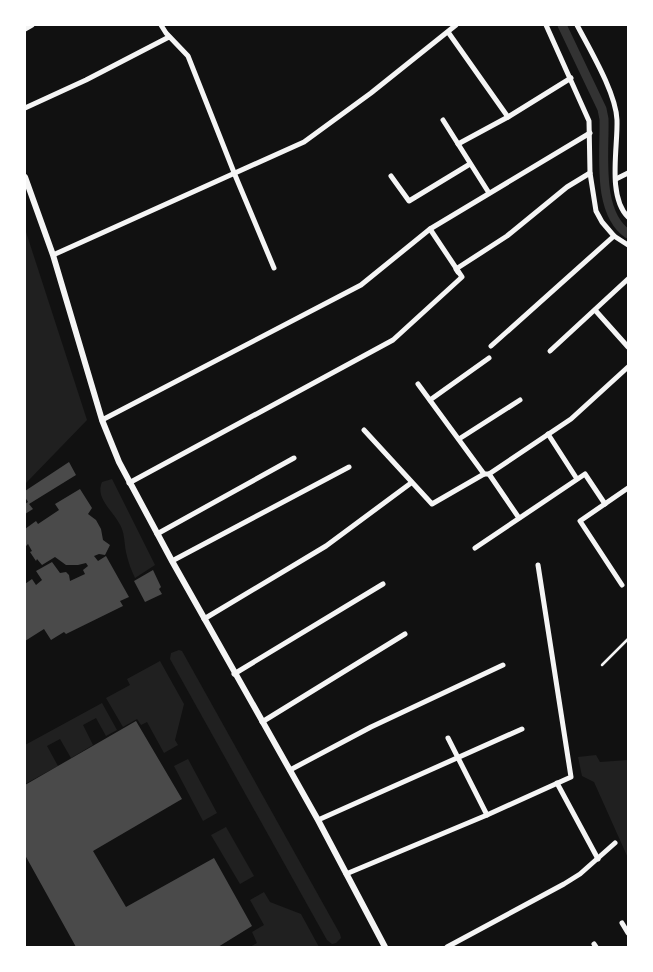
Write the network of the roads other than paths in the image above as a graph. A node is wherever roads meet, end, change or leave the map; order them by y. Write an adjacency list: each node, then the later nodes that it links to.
1 (32, 25): 6 (street)
2 (161, 25): 8 (street)
3 (456, 25): 7 (street)
4 (546, 25): 9 (street)
5 (577, 25): 21 (street)
6 (25, 29)
7 (448, 32): 11 (street); 18 (street)
8 (169, 37): 10 (street); 18 (street)
9 (571, 78): 11 (street); 13 (street)
10 (25, 108)
11 (508, 117): 14 (street)
12 (442, 120): 14 (street)
13 (590, 133): 16 (street); 23 (street)
14 (458, 144): 15 (street)
15 (470, 164): 19 (street); 23 (street)
16 (590, 173): 26 (street); 30 (street)
17 (628, 173): 21 (street)
18 (234, 174): 28 (street); 29 (street)
19 (392, 176)
20 (25, 177): 22 (street)
21 (616, 179): 24 (street)
22 (28, 192): 28 (street)
23 (488, 193): 25 (street)
24 (628, 217)
25 (430, 229): 30 (street); 41 (street)
26 (614, 236): 27 (street); 33 (street)
27 (628, 245)
28 (54, 255): 41 (street)
29 (274, 268)
30 (456, 270): 49 (street)
31 (628, 280): 32 (street)
32 (595, 310): 34 (street); 35 (street)
33 (491, 346)
34 (628, 347)
35 (550, 351)
36 (489, 358): 39 (street)
37 (628, 367): 43 (street)
38 (418, 384): 39 (street)
39 (430, 400): 44 (street)
40 (520, 400): 44 (street)
41 (102, 420): 49 (street)
42 (364, 430): 50 (street)
43 (548, 434): 47 (street); 48 (street)
44 (459, 439): 47 (street)
45 (294, 458): 54 (street)
46 (349, 467): 56 (street)
47 (487, 474): 50 (street); 53 (street)
48 (576, 479): 52 (street); 53 (street)
49 (129, 483): 54 (street)
50 (412, 483): 60 (street)
51 (628, 488): 52 (street)
52 (605, 504): 59 (street)
53 (520, 518): 55 (street)
54 (158, 534): 56 (street)
55 (475, 548)
56 (172, 561): 60 (street)
57 (538, 565): 71 (street)
58 (383, 584): 65 (street)
59 (622, 585)
60 (204, 619): 65 (street)
61 (405, 634): 66 (street)
62 (628, 639): 64 (lane)
63 (503, 665): 70 (street)
64 (602, 665)
65 (234, 674): 66 (street)
66 (262, 722): 70 (street)
67 (522, 729): 69 (street)
68 (448, 738): 69 (street)
69 (459, 757): 72 (street); 73 (street)
70 (290, 770): 73 (street)
71 (557, 783): 72 (street); 75 (street)
72 (486, 815): 76 (street)
73 (318, 820): 76 (street)
74 (615, 843): 75 (street)
75 (598, 859): 80 (street)
76 (346, 874): 79 (street)
77 (622, 923): 78 (street)
78 (628, 933)
79 (385, 947)
80 (447, 947)

